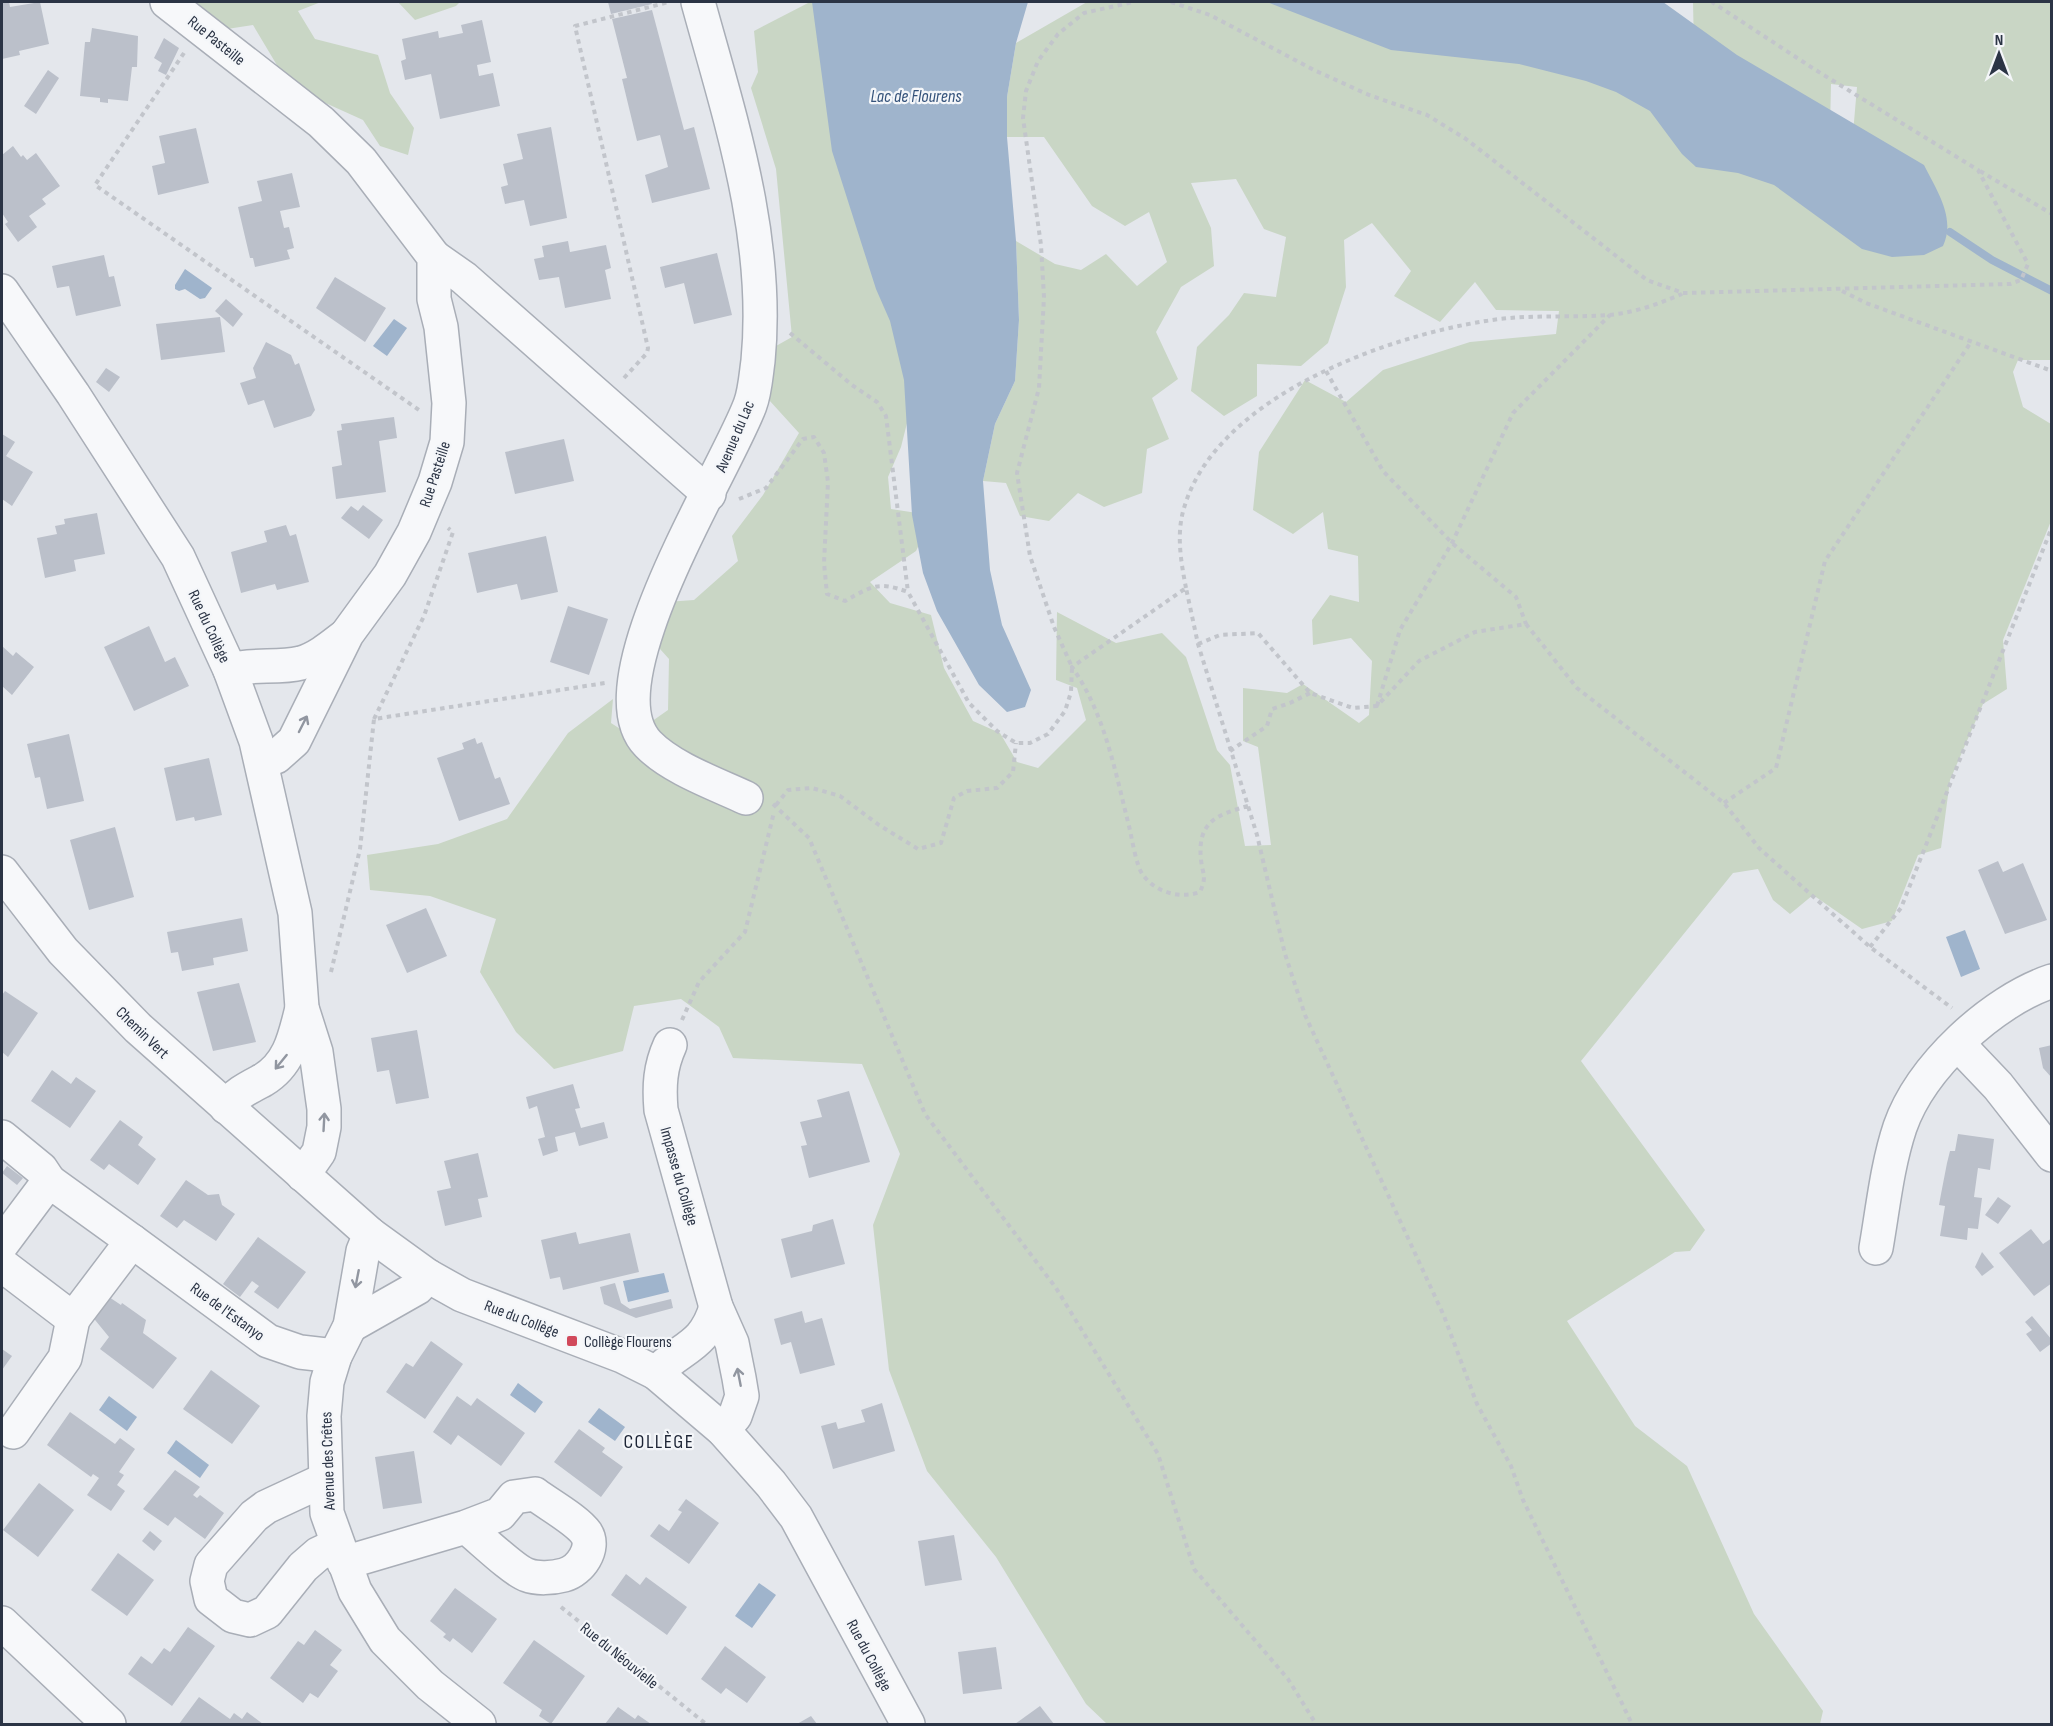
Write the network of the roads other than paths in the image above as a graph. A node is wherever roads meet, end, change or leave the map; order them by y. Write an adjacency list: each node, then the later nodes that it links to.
1 (170, 2): 3 (street, Rue Pasteille)
2 (698, 2): 5 (street, Avenue du Lac)
3 (434, 257): 5 (street, Rue Pasteille); 6 (street, Rue Pasteille)
4 (2, 291): 7 (street, Rue du Collège)
5 (724, 497): 9 (street, Avenue du Lac)
6 (347, 634): 7 (street, Rue Pasteille); 8 (street, Rue Pasteille, one-way to 6)
7 (230, 670): 8 (street, Rue du Collège)
8 (262, 761): 12 (street, Rue du Collège)
9 (761, 801)
10 (2, 872): 15 (street, Chemin Vert)
11 (2052, 981): 13 (street)
12 (302, 1002): 15 (street, Rue du Collège, one-way to 15); 18 (street, Rue du Collège, one-way to 12)
13 (1967, 1035): 17 (street); 23 (street)
14 (670, 1045): 26 (street, Impasse du Collège)
15 (226, 1107): 18 (street, Chemin Vert)
16 (2, 1137): 19 (street, Rue de l'Estanyo)
17 (2052, 1155)
18 (303, 1175): 20 (street, Rue du Collège)
19 (49, 1181): 21 (street, Rue de l'Estanyo); 22 (street)
20 (370, 1233): 25 (street, Rue du Collège); 28 (street, Avenue des Crêtes, one-way to 28)
21 (132, 1240): 27 (street); 29 (street, Rue de l'Estanyo)
22 (2, 1244)
23 (1876, 1248)
24 (2, 1265): 27 (street)
25 (428, 1276): 28 (street); 30 (street, Rue du Collège)
26 (716, 1307): 30 (street); 31 (street, Impasse du Collège, one-way to 26)
27 (73, 1319): 32 (street)
28 (350, 1326): 29 (street, Avenue des Crêtes)
29 (335, 1356): 33 (street, Avenue des Crêtes)
30 (656, 1373): 31 (street, Rue du Collège)
31 (723, 1430): 39 (street, Rue du Collège)
32 (14, 1432)
33 (324, 1480): 35 (street, Avenue des Crêtes); 35 (street)
34 (466, 1527): 34 (street); 35 (street)
35 (340, 1554): 38 (street, Avenue des Crêtes)
36 (2, 1623): 37 (street)
37 (108, 1725)
38 (479, 1725)
39 (908, 1725)

